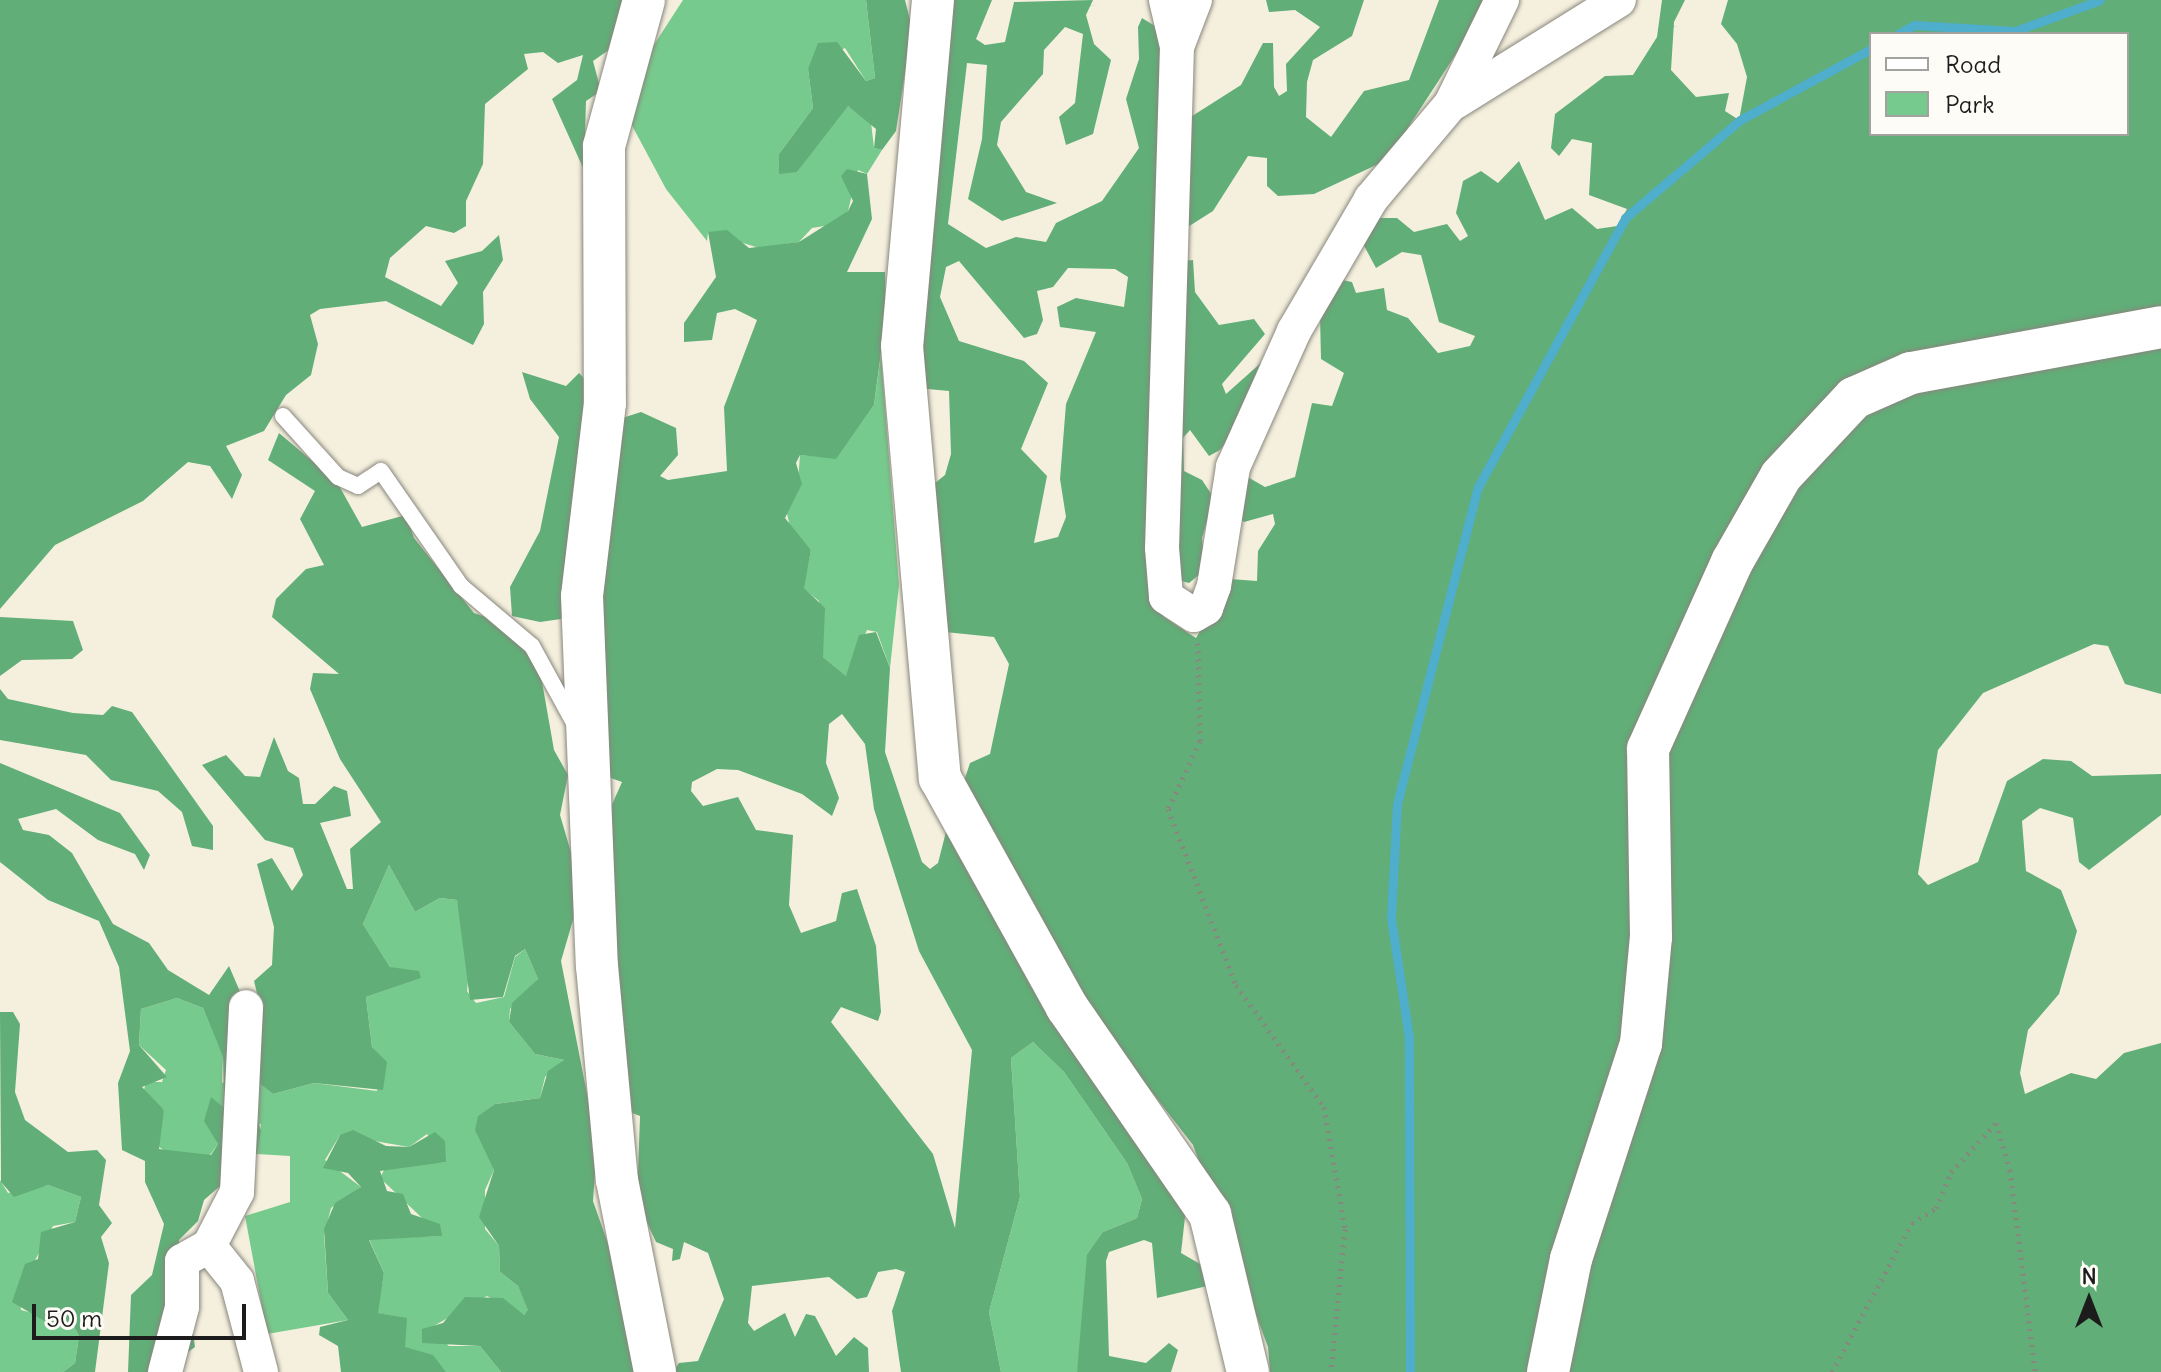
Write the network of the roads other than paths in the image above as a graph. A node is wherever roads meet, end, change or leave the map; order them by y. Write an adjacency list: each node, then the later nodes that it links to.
1 (644, 0): 11 (street)
2 (1166, 0): 7 (street)
3 (1195, 0): 7 (street)
4 (1502, 0): 8 (street)
5 (1619, 0): 8 (street)
6 (935, 2): 17 (street)
7 (1177, 47): 8 (street)
8 (1451, 104)
9 (2161, 327): 18 (street)
10 (283, 416): 11 (lane)
11 (588, 760): 16 (street)
12 (246, 1007): 13 (street)
13 (209, 1246): 14 (street); 15 (street)
14 (165, 1372)
15 (261, 1372)
16 (655, 1372)
17 (1248, 1372)
18 (1548, 1372)

